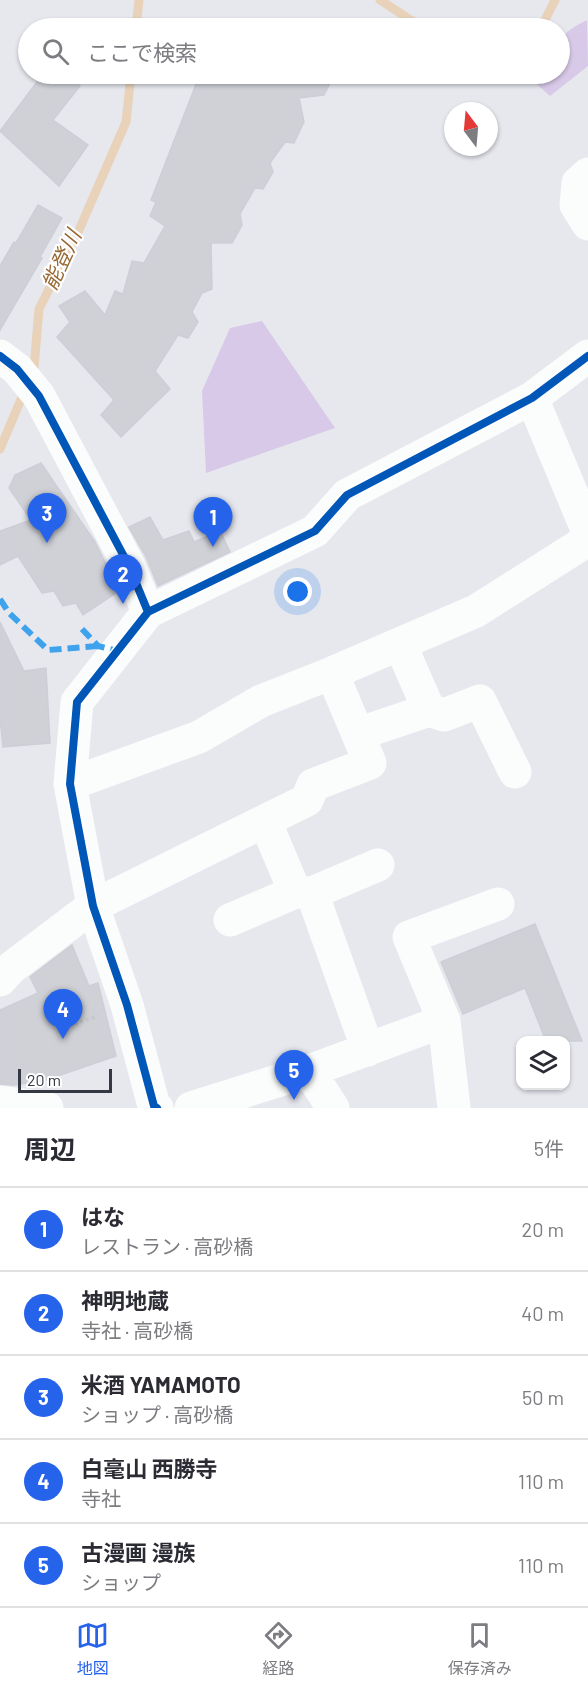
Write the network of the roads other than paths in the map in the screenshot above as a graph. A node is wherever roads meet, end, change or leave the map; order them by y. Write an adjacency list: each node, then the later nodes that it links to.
1 (588, 174): 2 (street)
2 (588, 224)
3 (588, 356): 5 (street)
4 (8, 363): 8 (street)
5 (532, 398): 6 (street); 8 (street)
6 (588, 532)
7 (588, 540): 9 (street)
8 (148, 612): 14 (street)
9 (400, 644): 10 (street); 11 (street)
10 (332, 673): 12 (street); 14 (street)
11 (429, 710): 12 (street); 13 (street)
12 (358, 734): 15 (street)
13 (515, 772)
14 (70, 784): 19 (street)
15 (265, 821): 17 (street); 19 (street)
16 (378, 865): 17 (street)
17 (304, 893): 20 (street); 23 (street)
18 (498, 904): 22 (street)
19 (93, 906): 21 (street); 26 (street)
20 (230, 920)
21 (4, 968)
22 (444, 1021): 23 (street); 30 (street)
23 (368, 1050): 24 (street)
24 (309, 1071): 28 (street); 29 (street)
25 (0, 1102): 27 (street)
26 (154, 1107)
27 (47, 1108)
28 (191, 1108)
29 (333, 1108)
30 (454, 1108)

